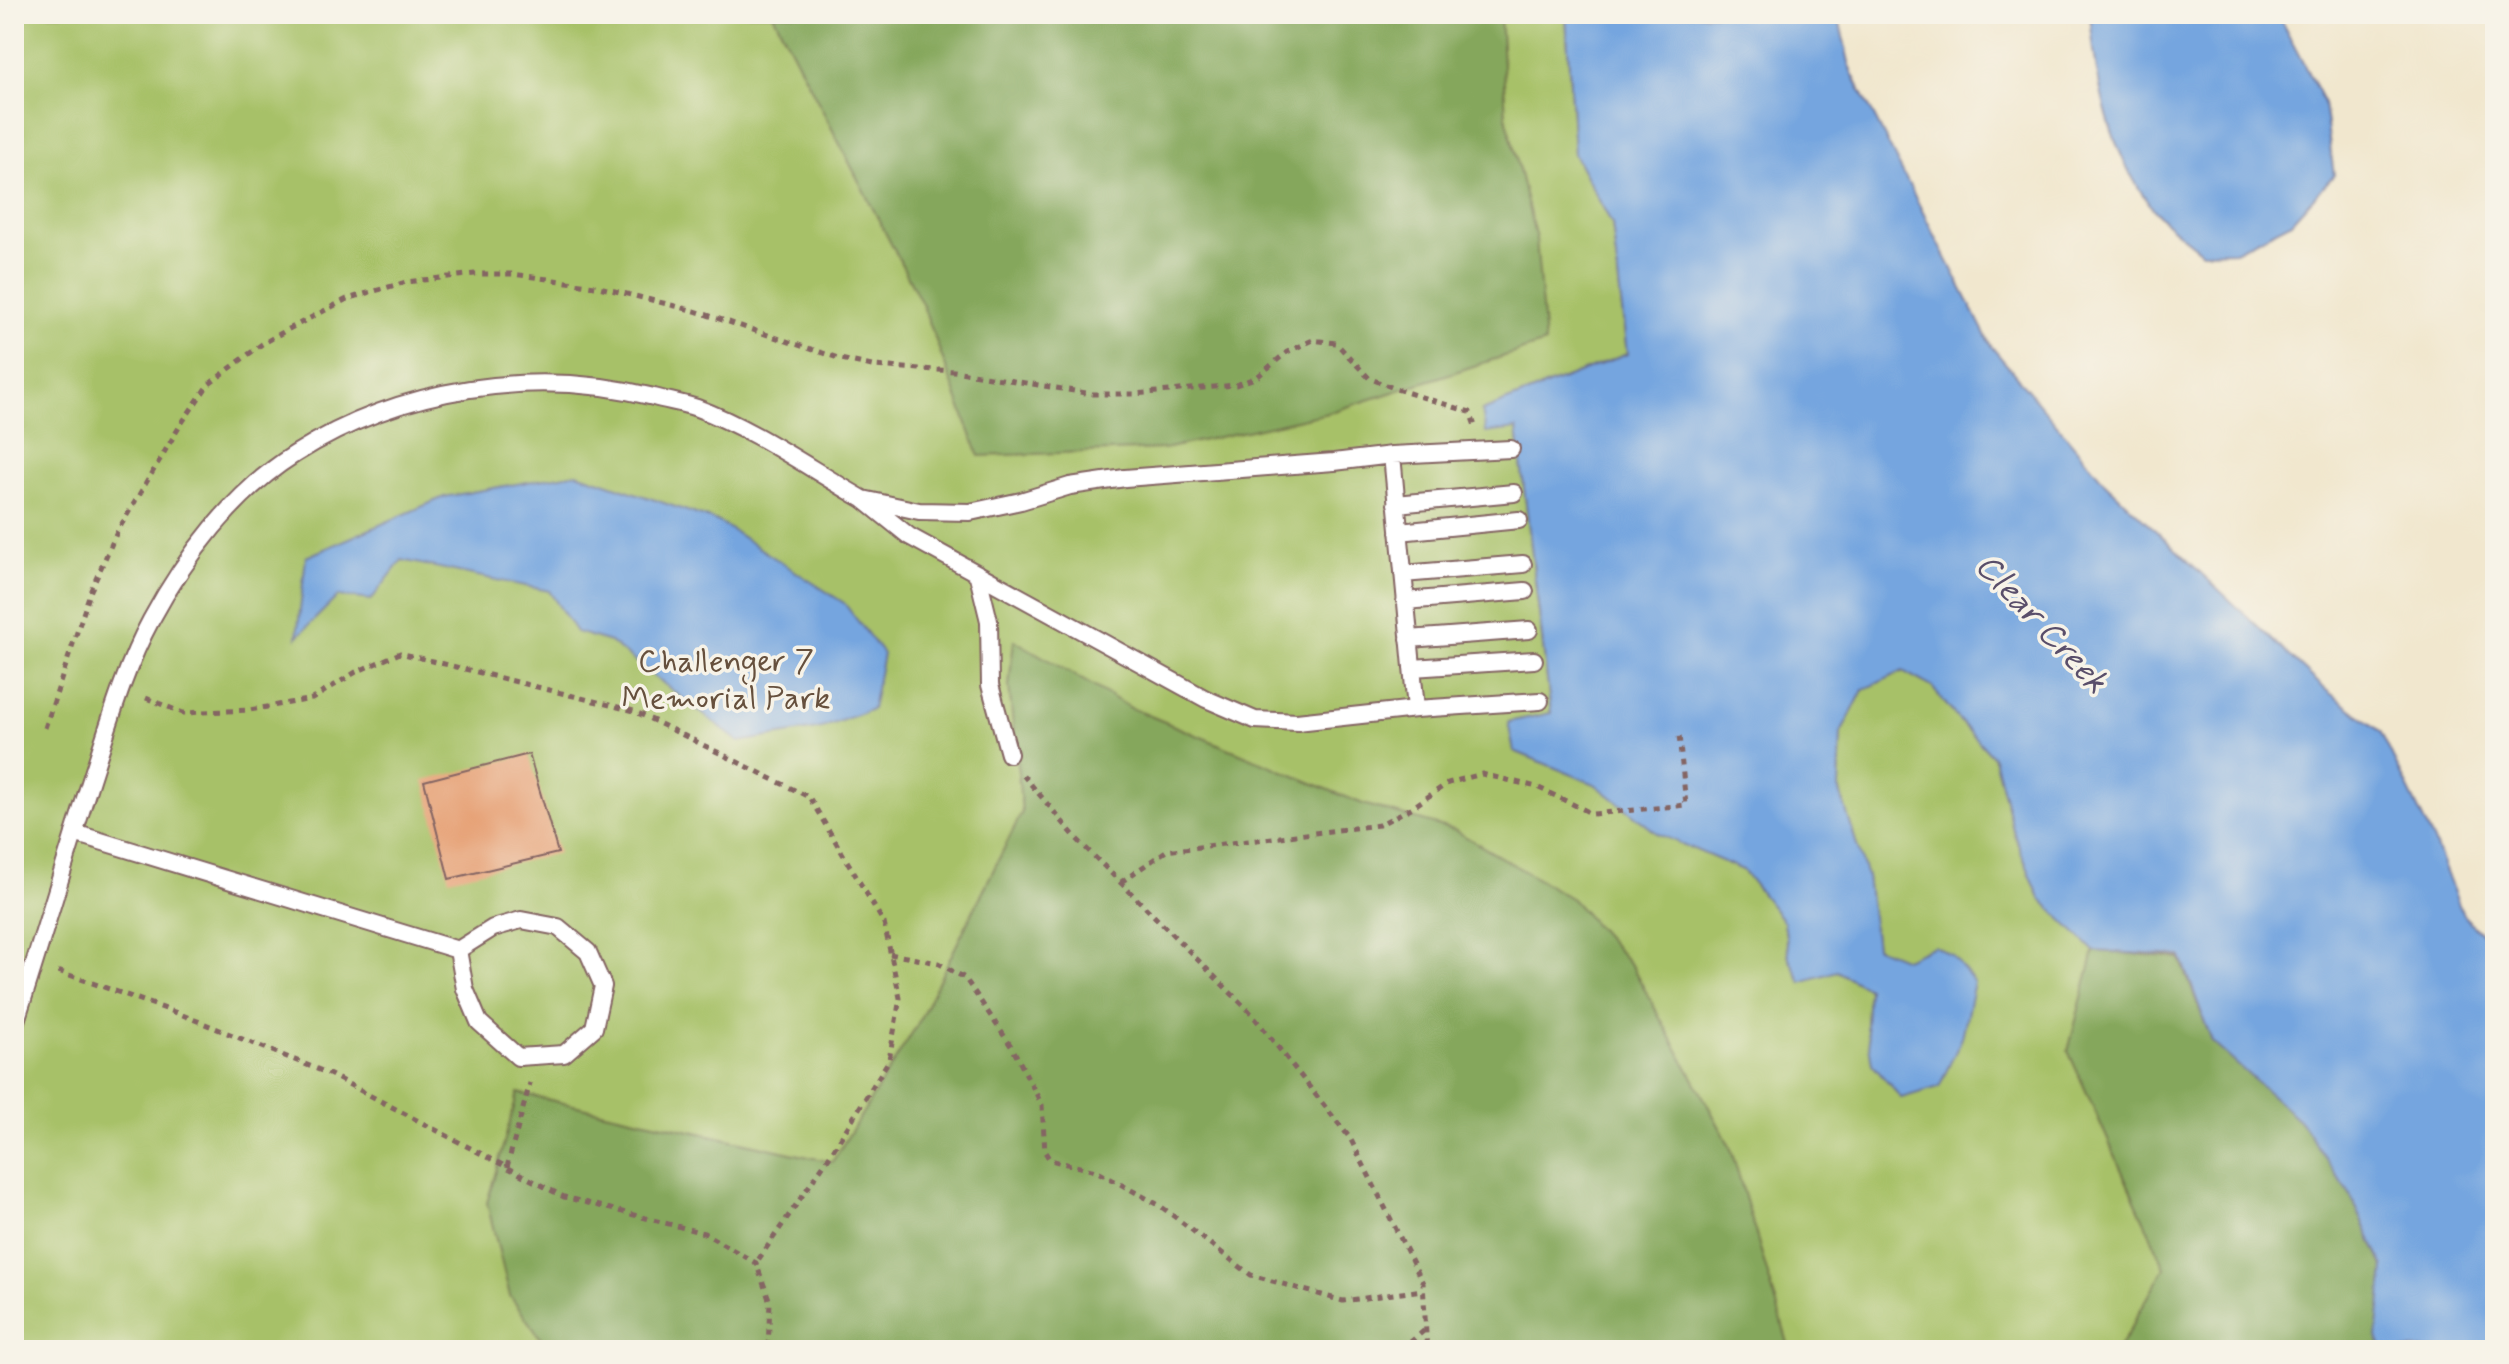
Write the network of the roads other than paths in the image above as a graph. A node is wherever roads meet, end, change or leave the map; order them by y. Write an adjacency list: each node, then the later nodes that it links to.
1 (1511, 449): 2 (lane)
2 (1392, 455): 4 (lane); 5 (lane)
3 (1514, 493): 5 (lane)
4 (863, 499): 10 (lane); 20 (lane)
5 (1396, 504): 7 (lane)
6 (1519, 520): 7 (lane)
7 (1399, 532): 9 (lane)
8 (1523, 564): 9 (lane)
9 (1403, 574): 12 (lane)
10 (978, 576): 18 (lane); 19 (lane)
11 (1525, 591): 12 (lane)
12 (1405, 601): 14 (lane)
13 (1529, 630): 14 (lane)
14 (1409, 639): 16 (lane)
15 (1534, 660): 16 (lane)
16 (1412, 668): 18 (lane)
17 (1540, 701): 18 (lane)
18 (1416, 709)
19 (1009, 754)
20 (74, 833): 21 (lane); 22 (lane)
21 (458, 950): 21 (lane)
22 (14, 1027)

